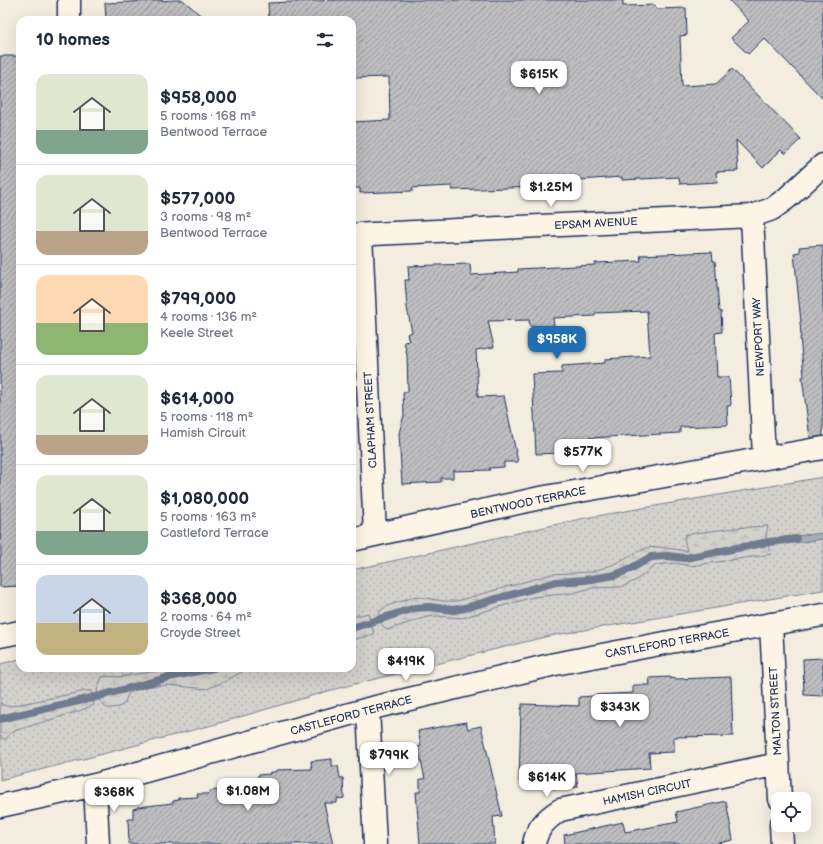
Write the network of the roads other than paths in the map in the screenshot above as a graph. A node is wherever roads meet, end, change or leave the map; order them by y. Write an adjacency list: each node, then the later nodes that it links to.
1 (69, 0): 2 (street)
2 (70, 16)
3 (823, 165): 4 (street, EPSAM AVENUE)
4 (752, 216): 5 (street, EPSAM AVENUE); 7 (street, NEWPORT WAY)
5 (356, 234): 8 (street, CLAPHAM STREET)
6 (823, 448): 7 (street, BENTWOOD TERRACE)
7 (764, 457): 8 (street, BENTWOOD TERRACE)
8 (375, 534): 9 (street, BENTWOOD TERRACE)
9 (356, 539)
10 (823, 615): 11 (street, CASTLEFORD TERRACE)
11 (771, 624): 14 (street, CASTLEFORD TERRACE); 15 (street, MALTON STREET)
12 (16, 633): 13 (street)
13 (0, 636)
14 (368, 709): 16 (street, CASTLEFORD TERRACE); 21 (street)
15 (778, 764): 17 (street, MALTON STREET); 22 (street, HAMISH CIRCUIT)
16 (96, 785): 18 (street, CASTLEFORD TERRACE); 20 (street)
17 (780, 792)
18 (0, 806)
19 (781, 832): 23 (street)
20 (98, 844)
21 (375, 844)
22 (534, 844)
23 (782, 844)

